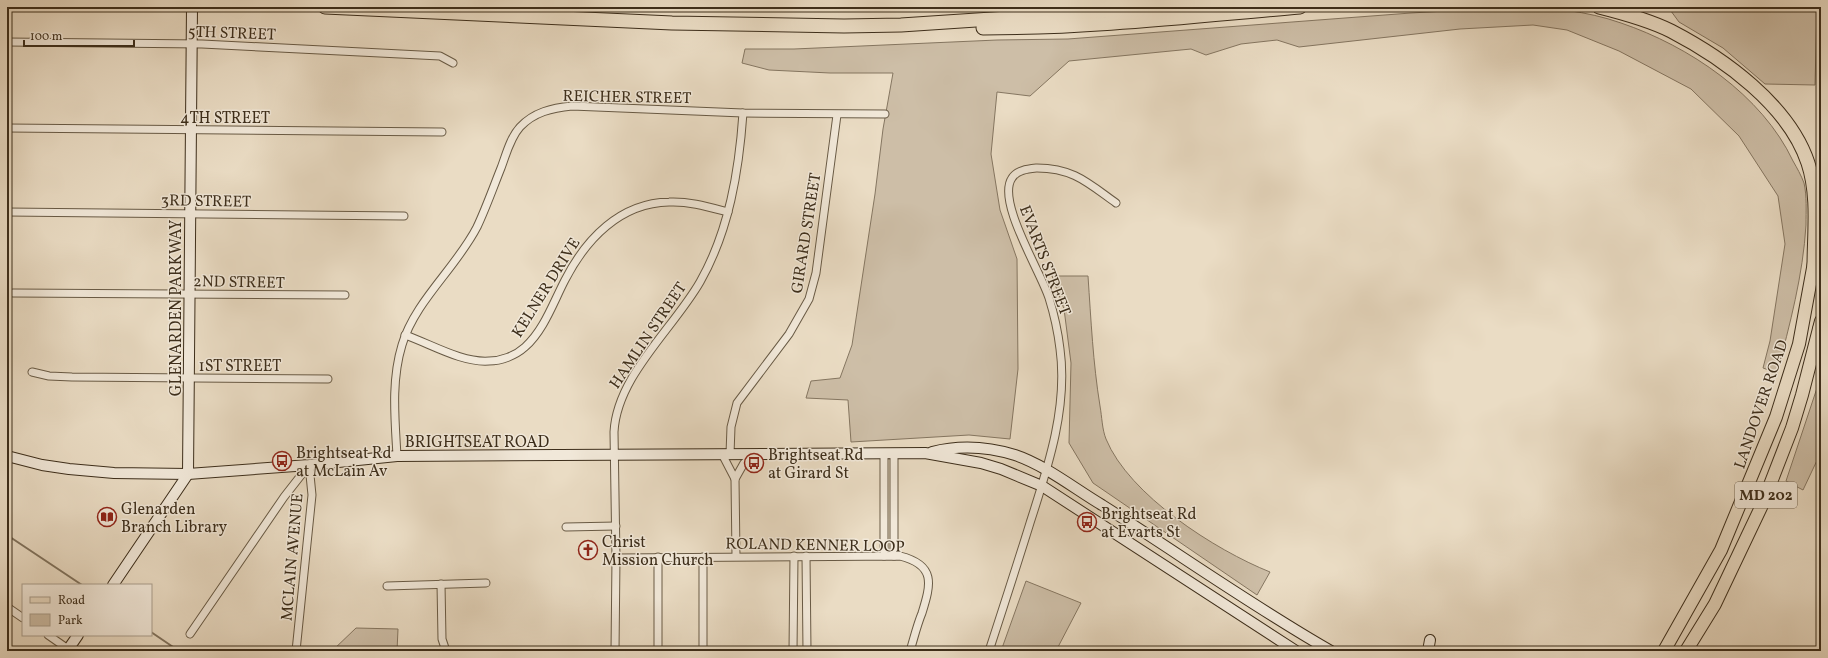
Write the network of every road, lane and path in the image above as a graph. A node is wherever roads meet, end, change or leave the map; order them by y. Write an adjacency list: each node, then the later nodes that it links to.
1 (192, 7): 8 (street, GLENARDEN PARKWAY)
2 (325, 7): 6 (highway)
3 (1171, 7): 6 (highway)
4 (1300, 7): 6 (highway)
5 (1599, 7): 22 (highway)
6 (901, 25)
7 (7, 42): 8 (street, 5TH STREET)
8 (192, 44): 9 (street, 5TH STREET); 14 (street, GLENARDEN PARKWAY)
9 (453, 63)
10 (743, 113): 12 (street, REICHER STREET); 18 (street, HAMLIN STREET); 27 (street, REICHER STREET)
11 (885, 114): 12 (street, REICHER STREET)
12 (837, 115): 32 (street, GIRARD STREET)
13 (7, 128): 14 (street, 4TH STREET)
14 (191, 130): 15 (street, 4TH STREET); 19 (street, GLENARDEN PARKWAY)
15 (442, 132)
16 (1116, 203): 39 (street, EVARTS STREET)
17 (7, 212): 19 (street, 3RD STREET)
18 (728, 212): 27 (street, KELNER DRIVE); 35 (street, HAMLIN STREET)
19 (190, 214): 20 (street, 3RD STREET); 24 (street, GLENARDEN PARKWAY)
20 (404, 216)
21 (1821, 221): 22 (main road, LANDOVER ROAD / MD 202)
22 (1814, 266): 76 (main road, LANDOVER ROAD / MD 202)
23 (13, 293): 24 (street, 2ND STREET)
24 (190, 294): 25 (street, 2ND STREET); 29 (street, GLENARDEN PARKWAY)
25 (345, 295)
26 (1821, 325): 77 (main road, MD 202)
27 (405, 335): 37 (street, REICHER STREET)
28 (32, 372): 29 (street, 1ST STREET)
29 (190, 378): 30 (street, 1ST STREET); 40 (street, GLENARDEN PARKWAY)
30 (328, 379)
31 (889, 453): 33 (street, BRIGHTSEAT ROAD); 34 (street, BRIGHTSEAT ROAD); 48 (street); 49 (street)
32 (726, 454): 33 (street, BRIGHTSEAT ROAD); 35 (street, BRIGHTSEAT ROAD); 41 (street)
33 (754, 454): 41 (street)
34 (925, 454): 39 (street, BRIGHTSEAT ROAD); 42 (street, BRIGHTSEAT ROAD)
35 (614, 455): 37 (street, BRIGHTSEAT ROAD); 43 (street, HAMLIN STREET)
36 (7, 456): 40 (street, BRIGHTSEAT ROAD)
37 (397, 456): 38 (street, BRIGHTSEAT ROAD)
38 (309, 465): 40 (street, BRIGHTSEAT ROAD); 59 (street); 64 (street, MCLAIN AVENUE)
39 (1046, 470): 42 (street, EVARTS STREET); 74 (street, BRIGHTSEAT ROAD)
40 (188, 474): 54 (street)
41 (735, 479): 45 (street)
42 (1042, 486): 72 (street, EVARTS STREET); 73 (street, BRIGHTSEAT ROAD)
43 (616, 526): 44 (street); 52 (street, HAMLIN STREET)
44 (566, 527)
45 (736, 556): 46 (street, ROLAND KENNER LOOP); 51 (street, ROLAND KENNER LOOP)
46 (794, 556): 47 (street, ROLAND KENNER LOOP); 69 (street)
47 (806, 556): 48 (street, ROLAND KENNER LOOP); 70 (street)
48 (884, 556): 49 (street, ROLAND KENNER LOOP)
49 (894, 556): 71 (street, ROLAND KENNER LOOP)
50 (658, 557): 51 (street, ROLAND KENNER LOOP); 52 (street, ROLAND KENNER LOOP); 67 (street)
51 (703, 557): 68 (street)
52 (616, 558): 66 (street, HAMLIN STREET)
53 (486, 583): 55 (street)
54 (114, 584)
55 (441, 584): 56 (street); 65 (street)
56 (387, 586)
57 (7, 607): 58 (street)
58 (22, 617)
59 (190, 634)
60 (49, 636): 63 (street)
61 (77, 636): 63 (street)
62 (1430, 640): 75 (street)
63 (69, 650)
64 (296, 651)
65 (446, 651)
66 (615, 651)
67 (658, 651)
68 (704, 651)
69 (793, 651)
70 (807, 651)
71 (910, 651)
72 (989, 651)
73 (1296, 651)
74 (1331, 651)
75 (1428, 651)
76 (1664, 651)
77 (1686, 651)

